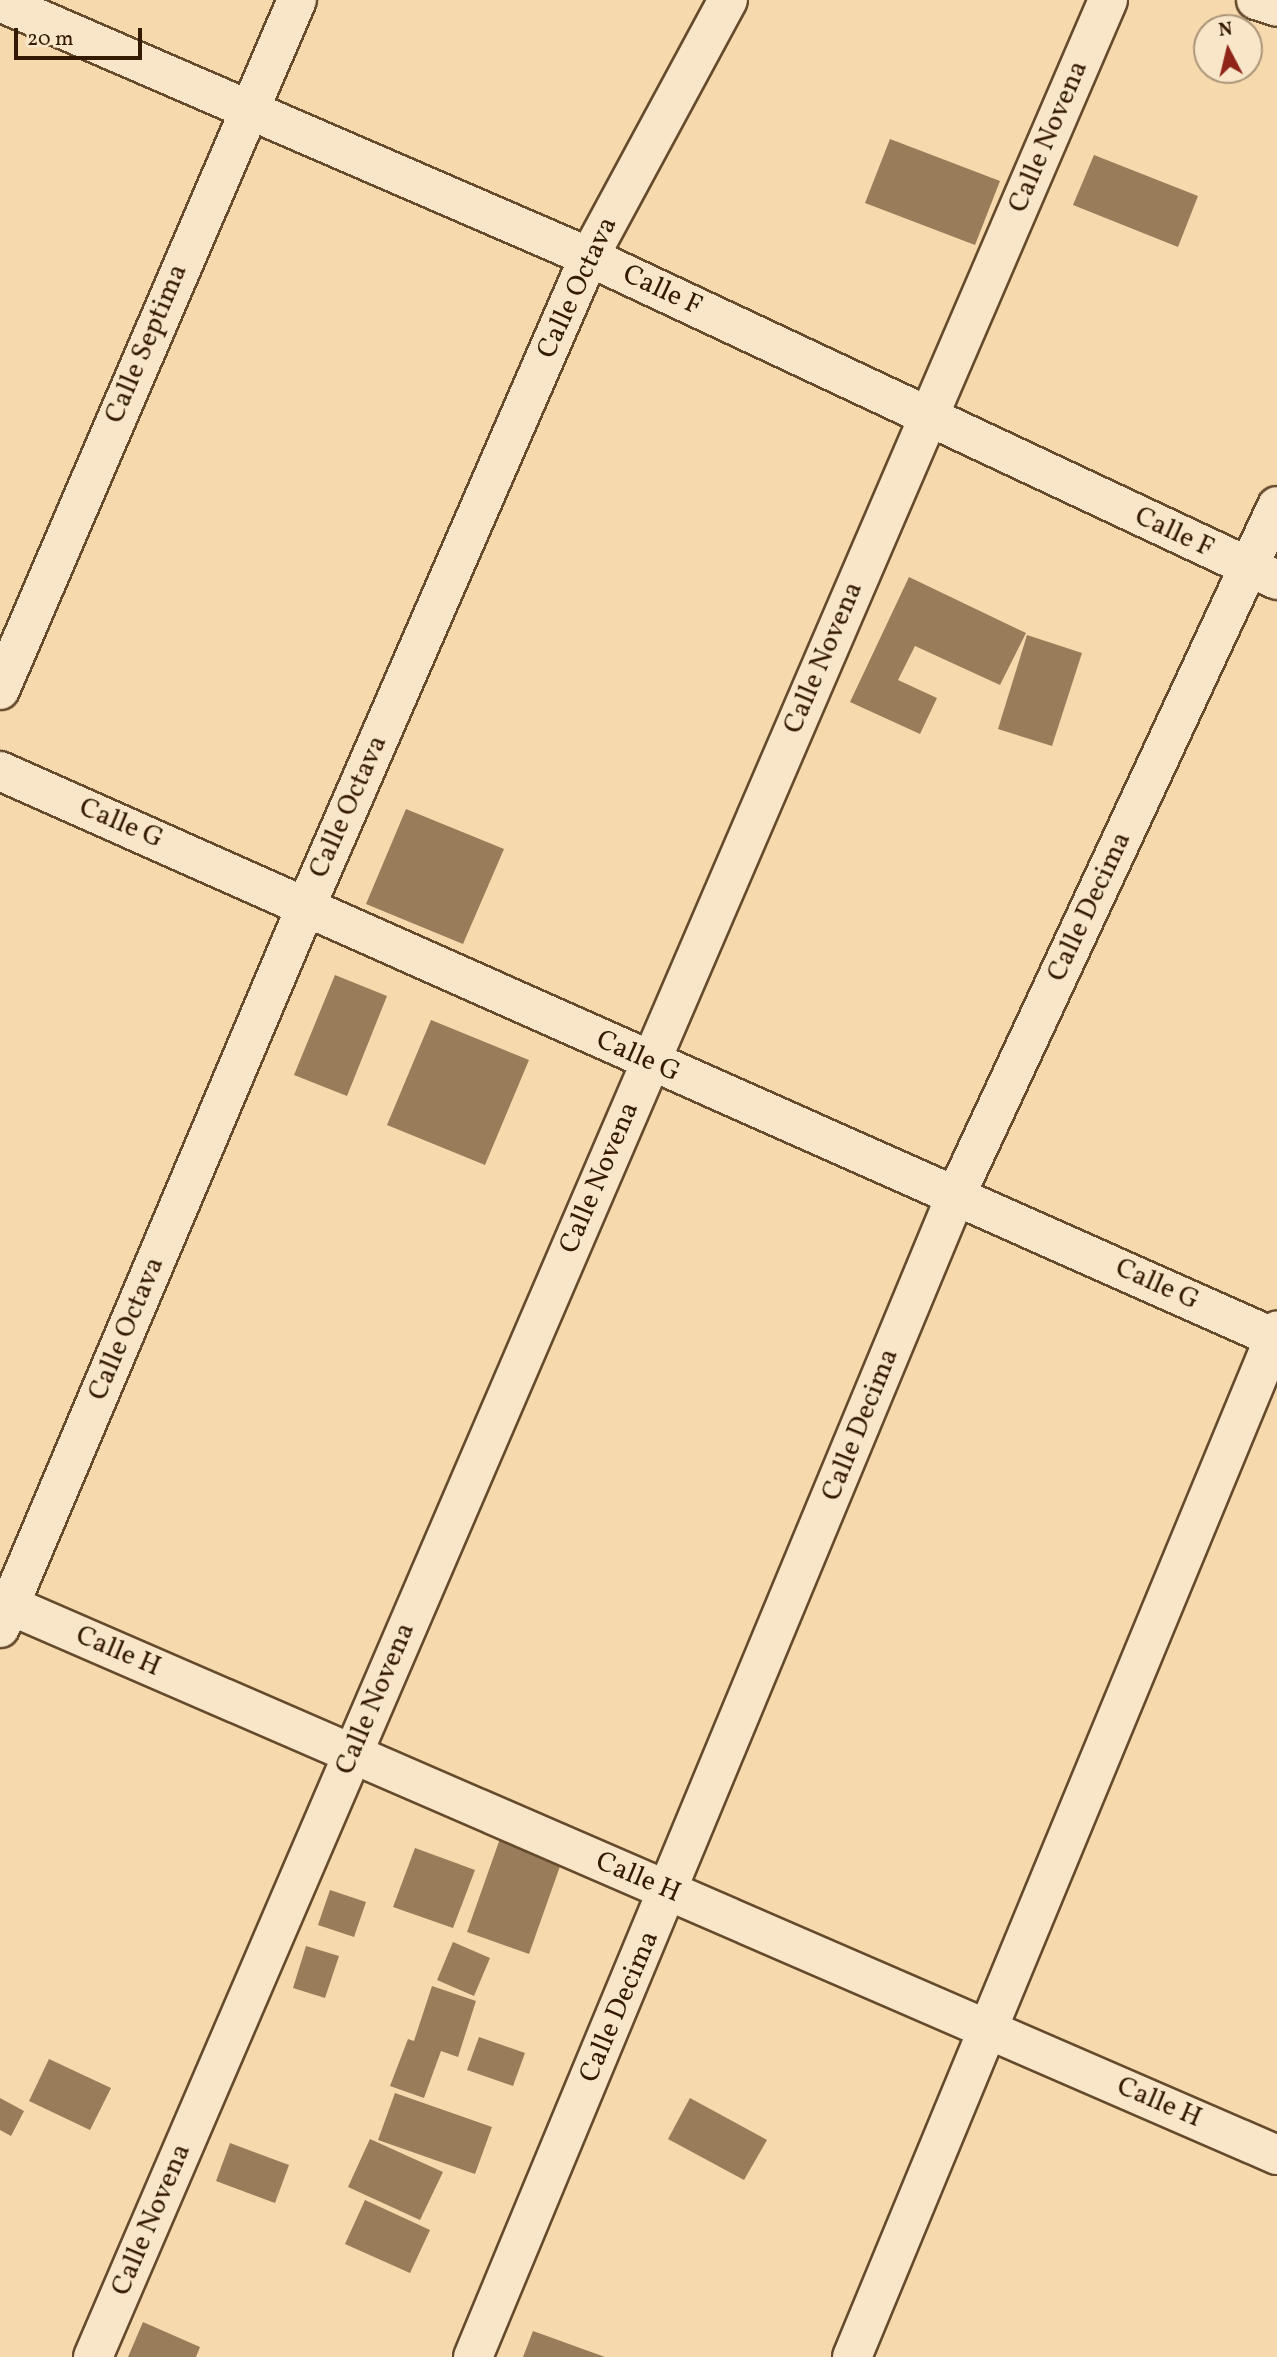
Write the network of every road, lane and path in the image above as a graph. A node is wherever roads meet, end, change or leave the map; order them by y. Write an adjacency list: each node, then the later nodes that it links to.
1 (297, 0): 7 (street, Calle Septima)
2 (728, 0): 8 (street, Calle Octava)
3 (1108, 0): 9 (street, Calle Novena)
4 (1256, 0): 6 (street)
5 (0, 2): 7 (street, Calle F)
6 (1277, 7)
7 (246, 111): 8 (street, Calle F); 12 (street, Calle Septima)
8 (589, 257): 9 (street, Calle F); 14 (street, Calle Octava)
9 (928, 416): 11 (street, Calle F); 15 (street, Calle Novena)
10 (1277, 506): 11 (street, Calle Decima)
11 (1263, 574): 16 (street, Calle Decima)
12 (0, 690)
13 (0, 771): 14 (street, Calle G)
14 (307, 904): 15 (street, Calle G); 18 (street, Calle Octava)
15 (650, 1063): 16 (street, Calle G); 19 (street, Calle Novena)
16 (956, 1195): 17 (street, Calle G); 20 (street, Calle Decima)
17 (1276, 1336): 21 (street)
18 (3, 1611): 19 (street, Calle H)
19 (352, 1754): 20 (street, Calle H); 23 (street, Calle Novena)
20 (668, 1891): 21 (street, Calle H); 24 (street, Calle Decima)
21 (988, 2029): 22 (street, Calle H); 25 (street)
22 (1277, 2155)
23 (93, 2357)
24 (473, 2357)
25 (852, 2357)

